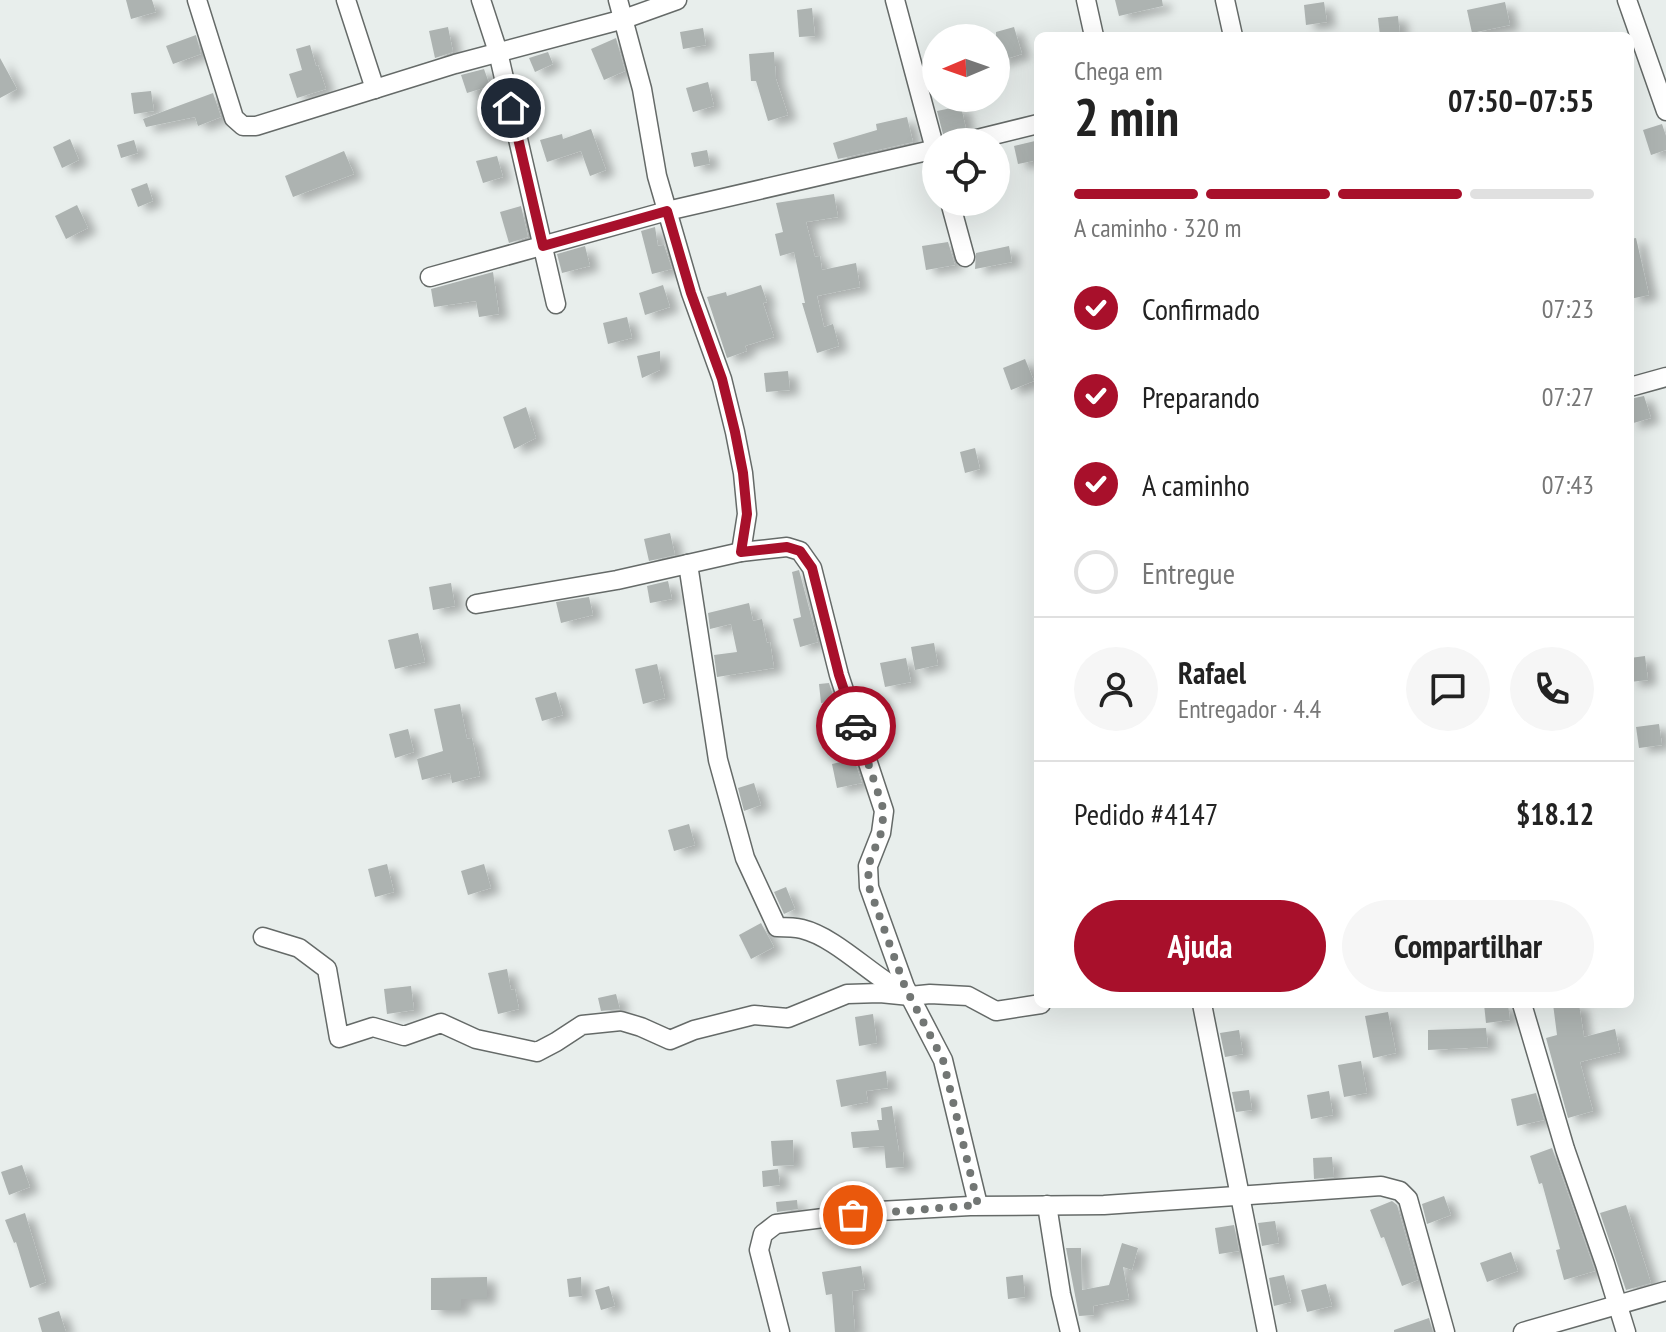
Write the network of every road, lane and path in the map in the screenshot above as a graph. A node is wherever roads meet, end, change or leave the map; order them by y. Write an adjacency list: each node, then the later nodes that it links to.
1 (197, 0): 14 (street)
2 (346, 0): 14 (street)
3 (481, 0): 13 (street)
4 (618, 0): 10 (street)
5 (677, 0): 10 (street)
6 (895, 0): 17 (street)
7 (1086, 0): 11 (street)
8 (1225, 0): 12 (street)
9 (1627, 0): 15 (street)
10 (624, 19): 13 (street); 20 (street)
11 (1093, 32)
12 (1232, 32)
13 (498, 52): 14 (street); 22 (street)
14 (375, 89)
15 (1666, 111)
16 (1034, 125): 18 (street)
17 (930, 128)
18 (1010, 131)
19 (922, 153): 20 (street)
20 (667, 211): 22 (street); 28 (street)
21 (954, 216): 23 (street)
22 (543, 246): 24 (street); 25 (street)
23 (965, 257)
24 (430, 277)
25 (556, 304)
26 (1666, 377): 27 (street)
27 (1634, 386)
28 (741, 552): 29 (street); 32 (street)
29 (688, 564): 30 (street); 32 (street)
30 (476, 604)
31 (263, 937): 32 (street)
32 (910, 996): 33 (street); 37 (street)
33 (1034, 1005)
34 (1203, 1008): 36 (street)
35 (1523, 1008): 40 (street)
36 (1240, 1196): 38 (street); 43 (street); 44 (street)
37 (978, 1205): 38 (street); 41 (street)
38 (1047, 1205): 42 (street)
39 (1666, 1291): 40 (street)
40 (1618, 1304): 45 (street); 46 (street)
41 (780, 1332)
42 (1070, 1332)
43 (1267, 1332)
44 (1445, 1332)
45 (1523, 1332)
46 (1626, 1332)

